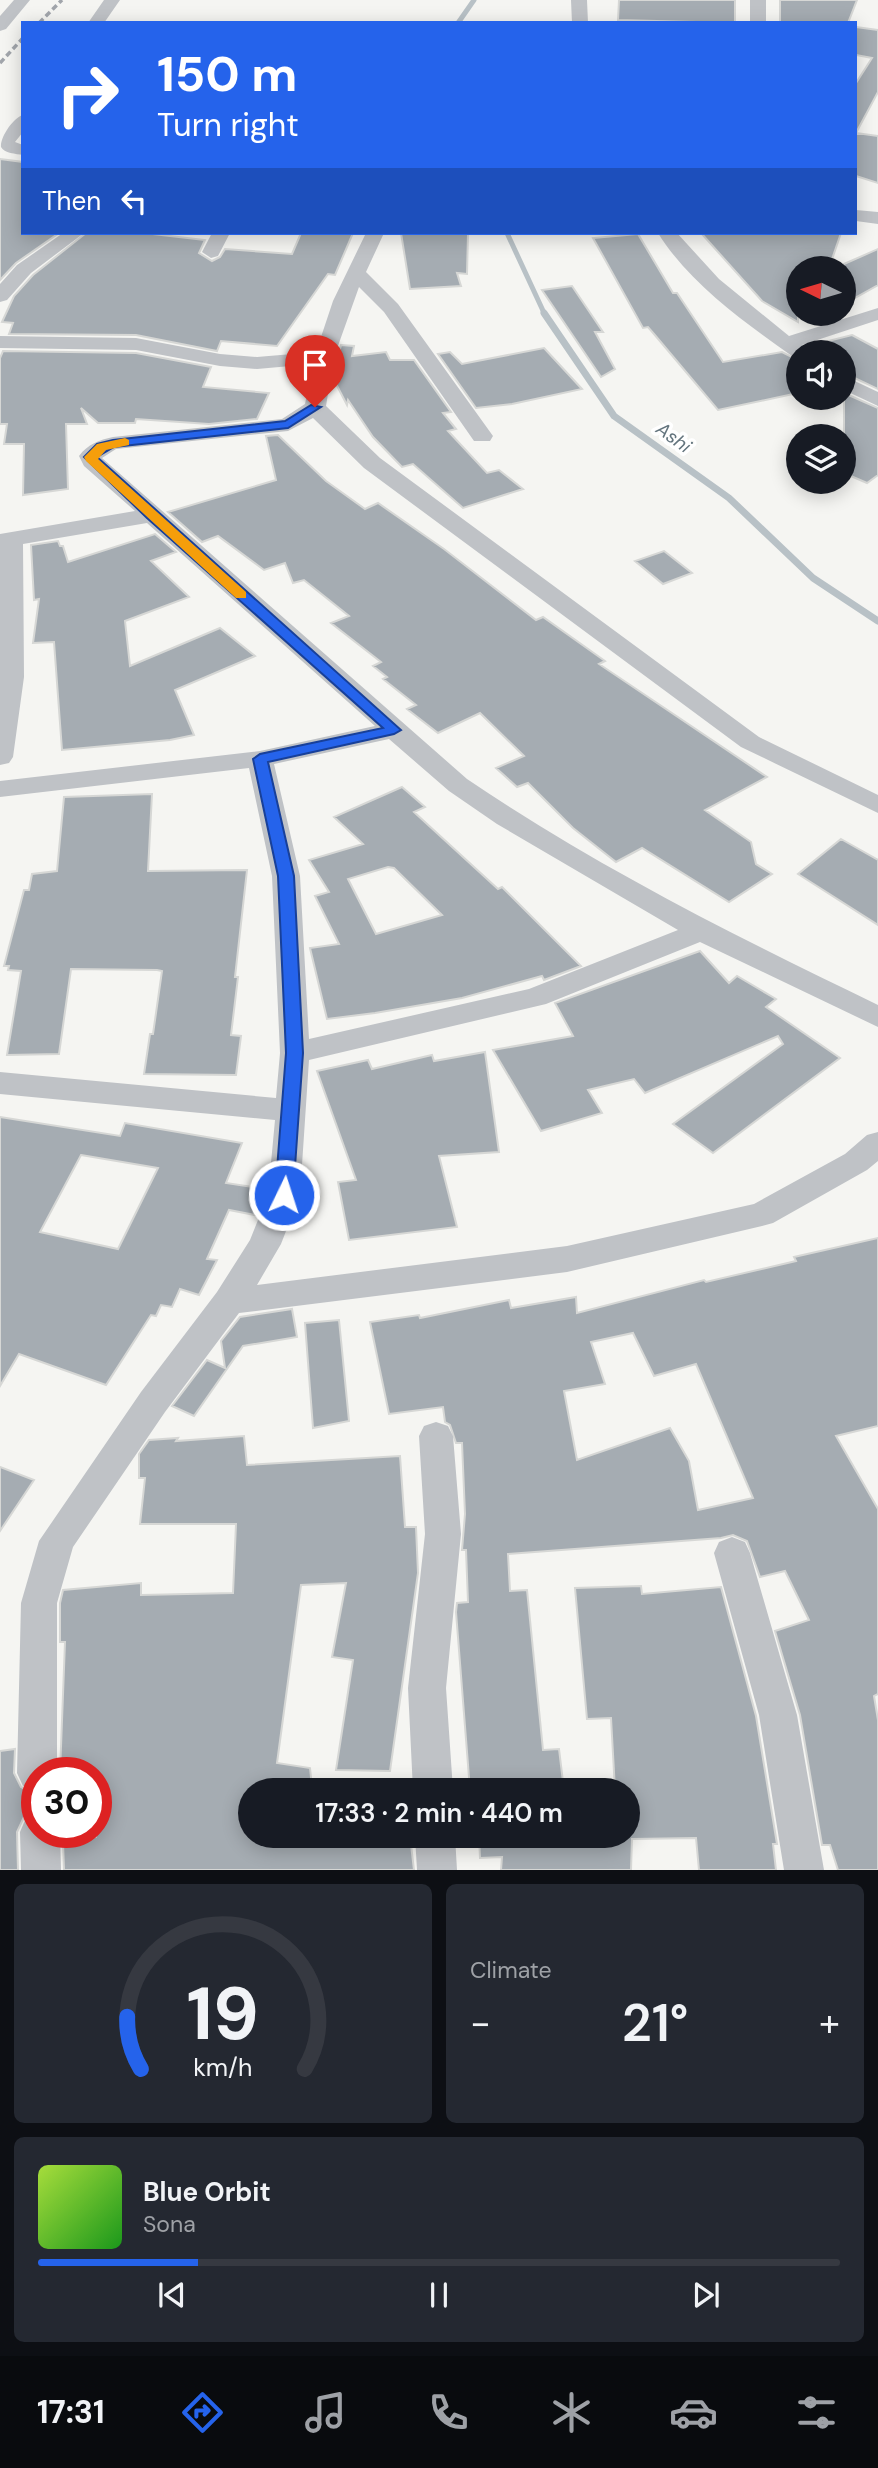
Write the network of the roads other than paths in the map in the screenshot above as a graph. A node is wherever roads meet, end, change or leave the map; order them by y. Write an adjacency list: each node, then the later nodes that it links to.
1 (22, 0): 8 (street)
2 (112, 0): 5 (street)
3 (579, 0): 6 (street)
4 (758, 0): 7 (street)
5 (97, 21)
6 (580, 21)
7 (758, 21)
8 (0, 26)
9 (21, 123): 10 (street)
10 (21, 150)
11 (857, 216): 12 (street)
12 (878, 218)
13 (72, 235): 19 (street)
14 (220, 235): 17 (street)
15 (374, 235): 18 (street)
16 (669, 235): 23 (street)
17 (211, 252)
18 (358, 274): 24 (street); 28 (street)
19 (0, 296)
20 (878, 314): 21 (street)
21 (811, 340)
22 (0, 342): 24 (street)
23 (786, 342)
24 (324, 357): 27 (street)
25 (856, 388): 26 (street)
26 (878, 400)
27 (315, 407): 29 (street); 35 (street)
28 (482, 436)
29 (152, 515): 30 (street); 31 (street)
30 (6, 541): 32 (street)
31 (394, 730): 33 (street); 36 (street)
32 (0, 757)
33 (260, 759): 34 (street); 38 (street)
34 (0, 789)
35 (878, 805)
36 (701, 931): 37 (street); 38 (street)
37 (878, 1017)
38 (295, 1053): 40 (street)
39 (0, 1083): 40 (street)
40 (290, 1110): 42 (street)
41 (878, 1143): 42 (street)
42 (229, 1301): 45 (street)
43 (436, 1436): 46 (street)
44 (732, 1553): 51 (street)
45 (37, 1757)
46 (432, 1778)
47 (40, 1848): 49 (street)
48 (436, 1848): 50 (street)
49 (41, 1870)
50 (437, 1870)
51 (804, 1870)

